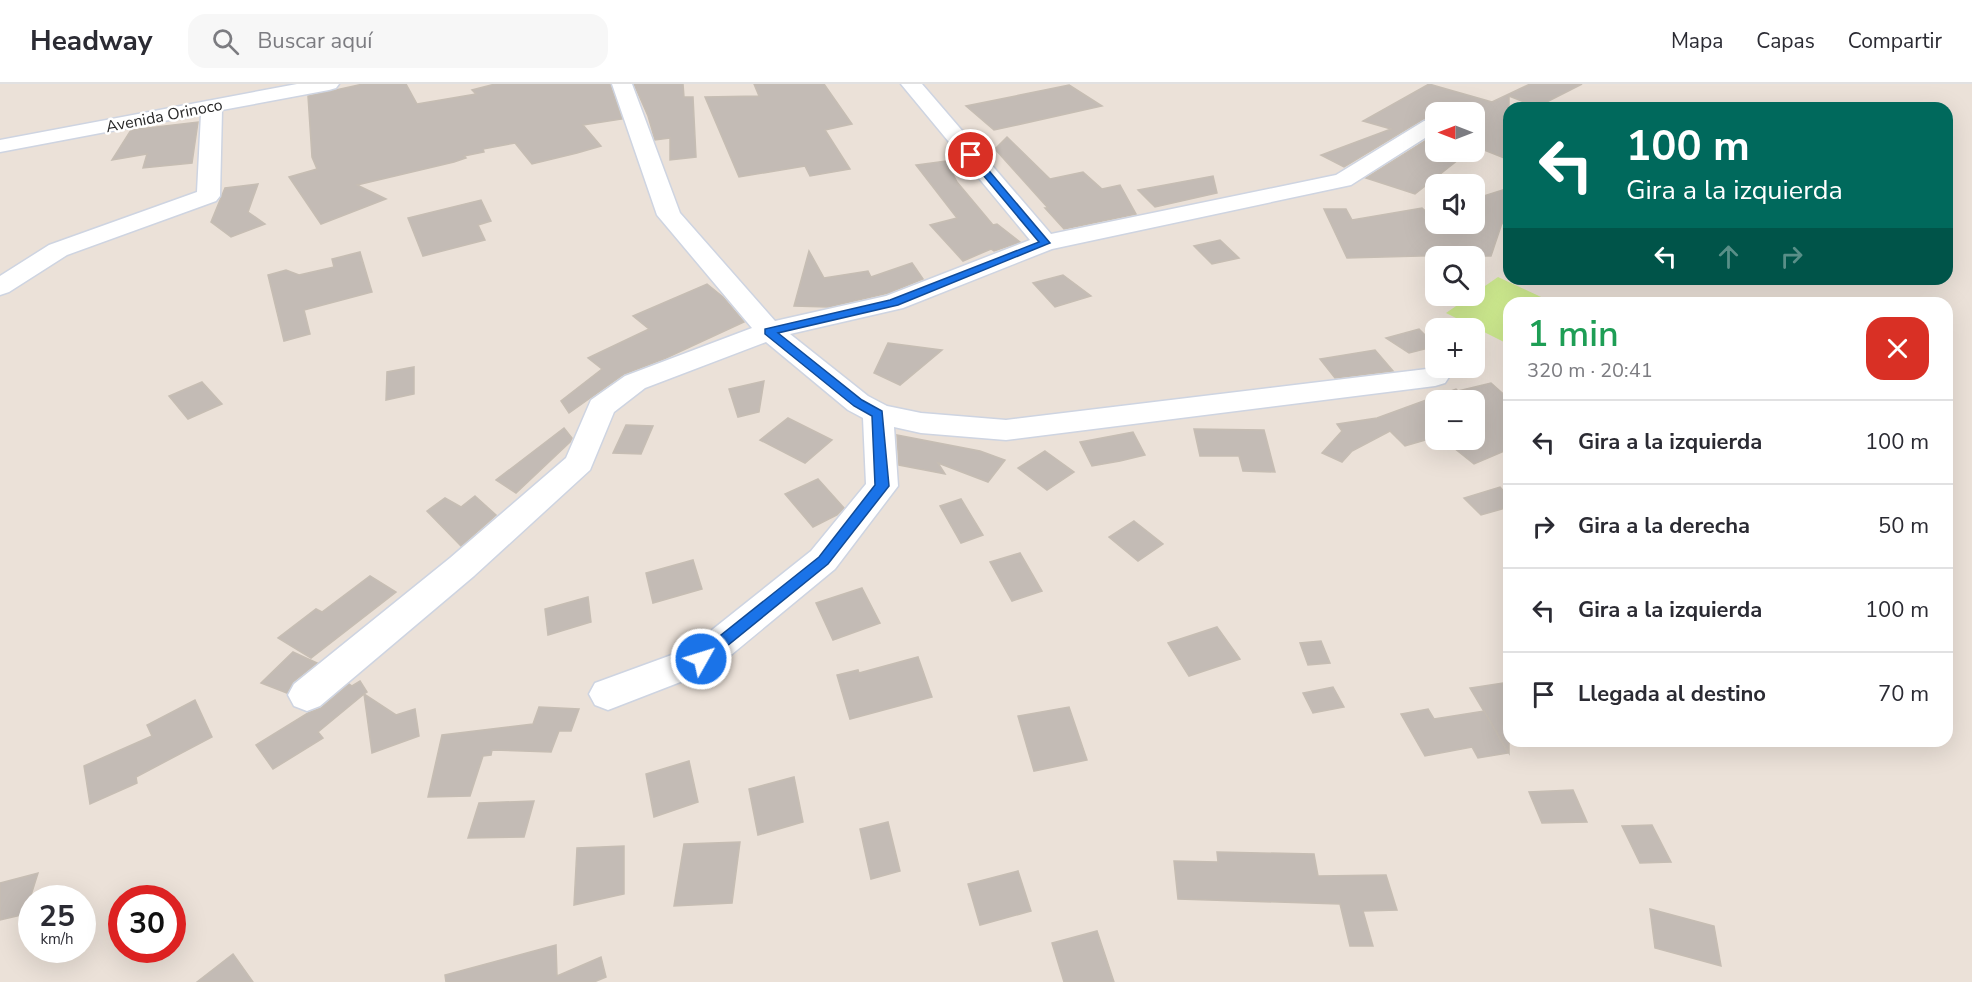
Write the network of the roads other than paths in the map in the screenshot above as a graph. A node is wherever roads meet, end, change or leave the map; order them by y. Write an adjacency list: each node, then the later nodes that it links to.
1 (328, 84): 4 (street, Avenida Orinoco)
2 (622, 84): 9 (street)
3 (911, 84): 7 (street)
4 (212, 106): 6 (street, Avenida Orinoco); 8 (street)
5 (1425, 129): 7 (street)
6 (0, 146)
7 (1045, 243): 9 (street)
8 (0, 287)
9 (769, 332): 11 (street); 13 (street)
10 (1427, 378): 11 (street)
11 (878, 414): 12 (street)
12 (609, 694)
13 (307, 695)

